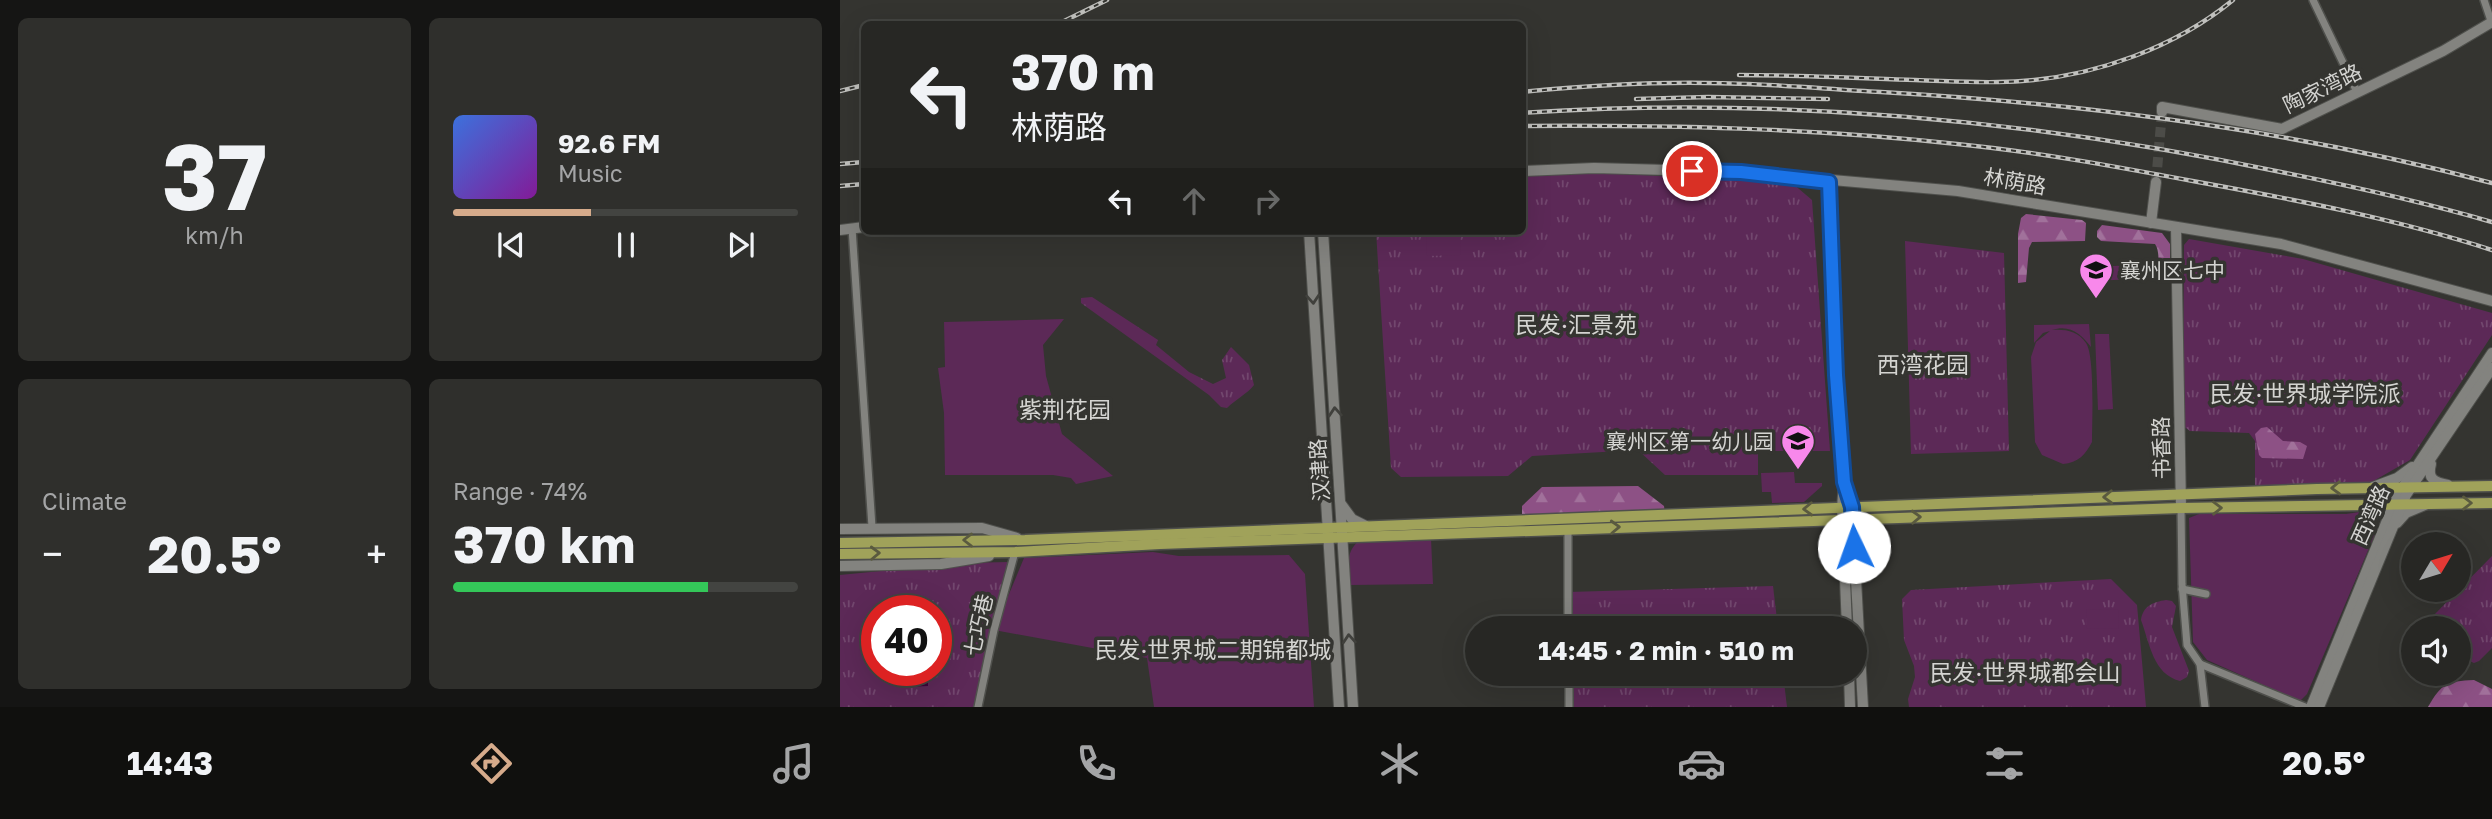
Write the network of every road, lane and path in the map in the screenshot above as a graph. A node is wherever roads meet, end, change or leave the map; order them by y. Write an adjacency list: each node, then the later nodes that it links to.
1 (2314, 0): 4 (street)
2 (2484, 0): 3 (street)
3 (2492, 23): 4 (street, 陶家湾路)
4 (2357, 92): 5 (street, 陶家湾路)
5 (2162, 112)
6 (1526, 171): 7 (street, 林荫路)
7 (1829, 182): 9 (street, 林荫路); 33 (street)
8 (2155, 182): 9 (street)
9 (2151, 223): 10 (street, 林荫路)
10 (2176, 227): 16 (street, 林荫路); 25 (street, 书香路)
11 (861, 228): 12 (street)
12 (852, 229): 13 (street); 34 (street)
13 (840, 230)
14 (1309, 235): 31 (street, 汉津路, one-way to 31)
15 (1323, 235): 26 (street, 汉津路, one-way to 15)
16 (2492, 301)
17 (2492, 353): 20 (street, 西湾路)
18 (2492, 368): 19 (street, 西湾路)
19 (2435, 453): 21 (street, 西湾路); 22 (street)
20 (2422, 457): 21 (street, 西湾路); 24 (street)
21 (2409, 486): 22 (main road); 24 (main road); 28 (street, 西湾路)
22 (2456, 486): 23 (main road)
23 (2492, 486)
24 (2372, 487): 25 (main road, one-way to 25)
25 (2181, 494): 32 (street, 书香路); 33 (main road, one-way to 33)
26 (1341, 503): 38 (street); 39 (street, 汉津路)
27 (2492, 503): 29 (main road, one-way to 27)
28 (2397, 504): 29 (main road); 30 (main road); 35 (street, 西湾路)
29 (2430, 504): 35 (street)
30 (2361, 505): 32 (main road, one-way to 30); 35 (street)
31 (1327, 506): 40 (street, 汉津路); 41 (street)
32 (2182, 509): 33 (main road, one-way to 32); 50 (street, 书香路)
33 (1847, 513): 37 (main road, one-way to 33); 38 (main road, one-way to 38); 53 (street); 62 (street)
34 (872, 527): 36 (street); 42 (street)
35 (2388, 527): 65 (street, 西湾路); 66 (street, 西湾路)
36 (840, 529)
37 (1568, 529): 38 (main road); 52 (street)
38 (1364, 531): 39 (main road); 47 (street)
39 (1343, 532): 40 (main road); 47 (street, 汉津路)
40 (1328, 533): 41 (main road); 48 (street, 汉津路)
41 (1307, 534): 42 (main road); 45 (main road); 48 (street)
42 (1024, 540): 44 (main road, one-way to 44)
43 (840, 543): 44 (main road)
44 (910, 546): 45 (main road); 46 (main road, one-way to 44)
45 (1015, 552): 49 (street); 57 (street, 七巧巷)
46 (840, 554)
47 (1344, 555): 59 (street, 汉津路, one-way to 47)
48 (1330, 558): 58 (street, 汉津路)
49 (840, 565)
50 (2182, 589): 51 (street); 54 (street, 书香路)
51 (2206, 594)
52 (1568, 616)
53 (1847, 616)
54 (2200, 664): 63 (street, 书香路); 64 (street)
55 (1569, 686): 60 (street)
56 (1849, 686): 61 (street)
57 (978, 707)
58 (1339, 707)
59 (1353, 707)
60 (1569, 707)
61 (1850, 707)
62 (1863, 707)
63 (2205, 707)
64 (2305, 707)
65 (2311, 707)
66 (2319, 707)

